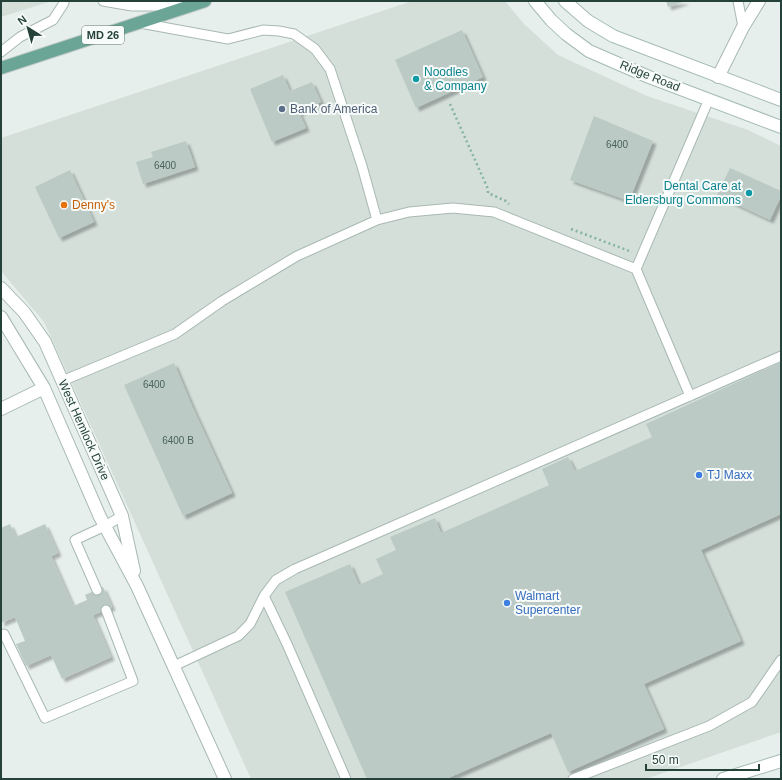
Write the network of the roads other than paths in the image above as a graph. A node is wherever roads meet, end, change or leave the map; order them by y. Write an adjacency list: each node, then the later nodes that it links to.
1 (64, 1): 11 (lane)
2 (103, 1): 8 (lane)
3 (205, 1): 8 (main road, MD 26)
4 (535, 1): 14 (street, Ridge Road)
5 (565, 1): 13 (street, Ridge Road)
6 (738, 1): 10 (lane)
7 (759, 1): 10 (street)
8 (191, 6): 9 (main road, MD 26)
9 (139, 23): 12 (main road, MD 26); 17 (lane)
10 (743, 27): 13 (street)
11 (1, 52)
12 (1, 68)
13 (718, 77): 15 (street, Ridge Road)
14 (709, 99): 16 (street, Ridge Road); 18 (lane)
15 (781, 100)
16 (781, 127)
17 (377, 220): 18 (lane); 22 (lane)
18 (636, 269): 24 (lane)
19 (1, 288): 22 (street, West Hemlock Drive)
20 (1, 318): 23 (street, West Hemlock Drive)
21 (781, 356): 24 (lane)
22 (62, 381): 26 (street, West Hemlock Drive)
23 (44, 388): 25 (street); 27 (street, West Hemlock Drive)
24 (690, 396): 30 (lane)
25 (1, 409)
26 (122, 516): 27 (lane); 28 (street, West Hemlock Drive)
27 (105, 526): 28 (street, West Hemlock Drive); 29 (lane)
28 (137, 586): 34 (street, West Hemlock Drive)
29 (97, 590)
30 (264, 596): 34 (lane); 37 (lane)
31 (106, 610): 32 (lane)
32 (4, 634)
33 (781, 660): 38 (lane)
34 (174, 666): 36 (street, West Hemlock Drive)
35 (781, 761): 39 (street)
36 (225, 779)
37 (346, 779)
38 (573, 779)
39 (723, 779)

